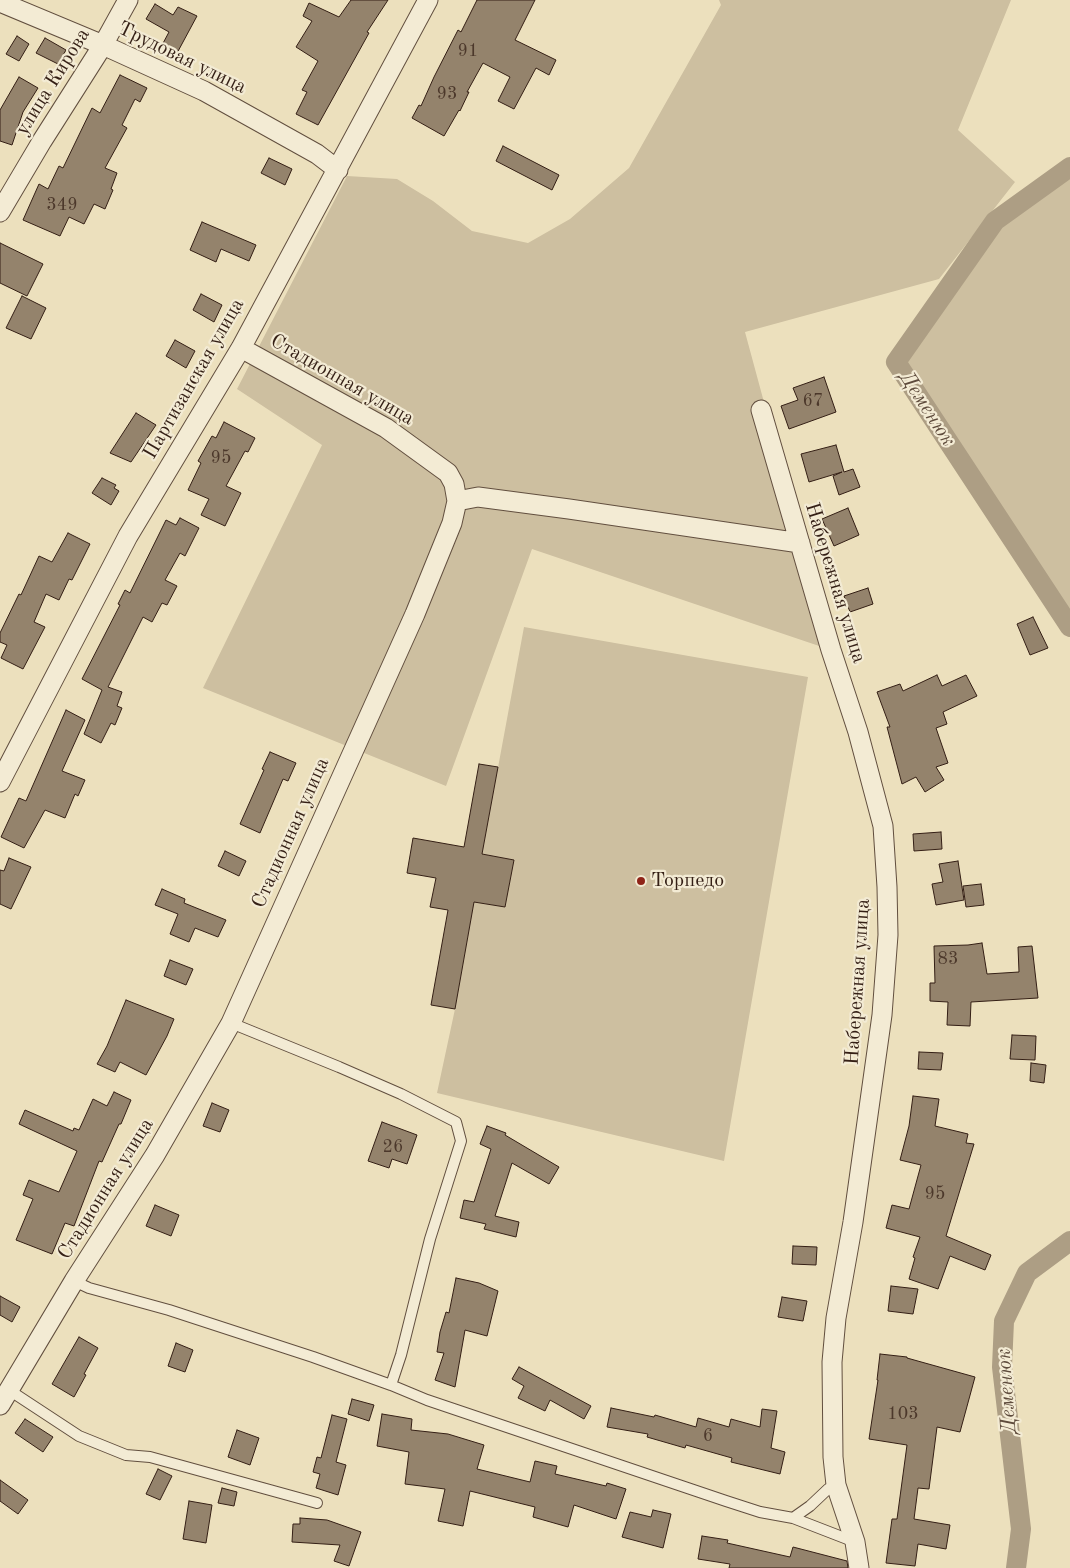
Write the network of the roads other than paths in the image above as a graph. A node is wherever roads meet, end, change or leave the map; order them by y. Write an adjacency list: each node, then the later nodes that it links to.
1 (128, 0): 4 (street, улица Кирова)
2 (428, 0): 5 (street, Партизанская улица)
3 (0, 2): 4 (street, Трудовая улица)
4 (103, 45): 5 (street, Трудовая улица); 6 (street, улица Кирова)
5 (338, 170): 7 (street, Партизанская улица)
6 (0, 212)
7 (241, 348): 9 (street, Стадионная улица); 11 (street, Партизанская улица)
8 (760, 410): 10 (street, Набережная улица)
9 (457, 501): 10 (street); 12 (street, Стадионная улица)
10 (800, 543): 16 (street, Набережная улица)
11 (0, 782)
12 (231, 1023): 13 (street, Стадионная улица); 14 (lane)
13 (74, 1281): 14 (lane); 15 (street, Стадионная улица)
14 (391, 1385): 18 (lane)
15 (5, 1397): 17 (lane)
16 (836, 1485): 18 (lane); 19 (street, Набережная улица)
17 (317, 1503)
18 (793, 1518): 19 (lane)
19 (855, 1542): 20 (street, Набережная улица)
20 (859, 1568)

